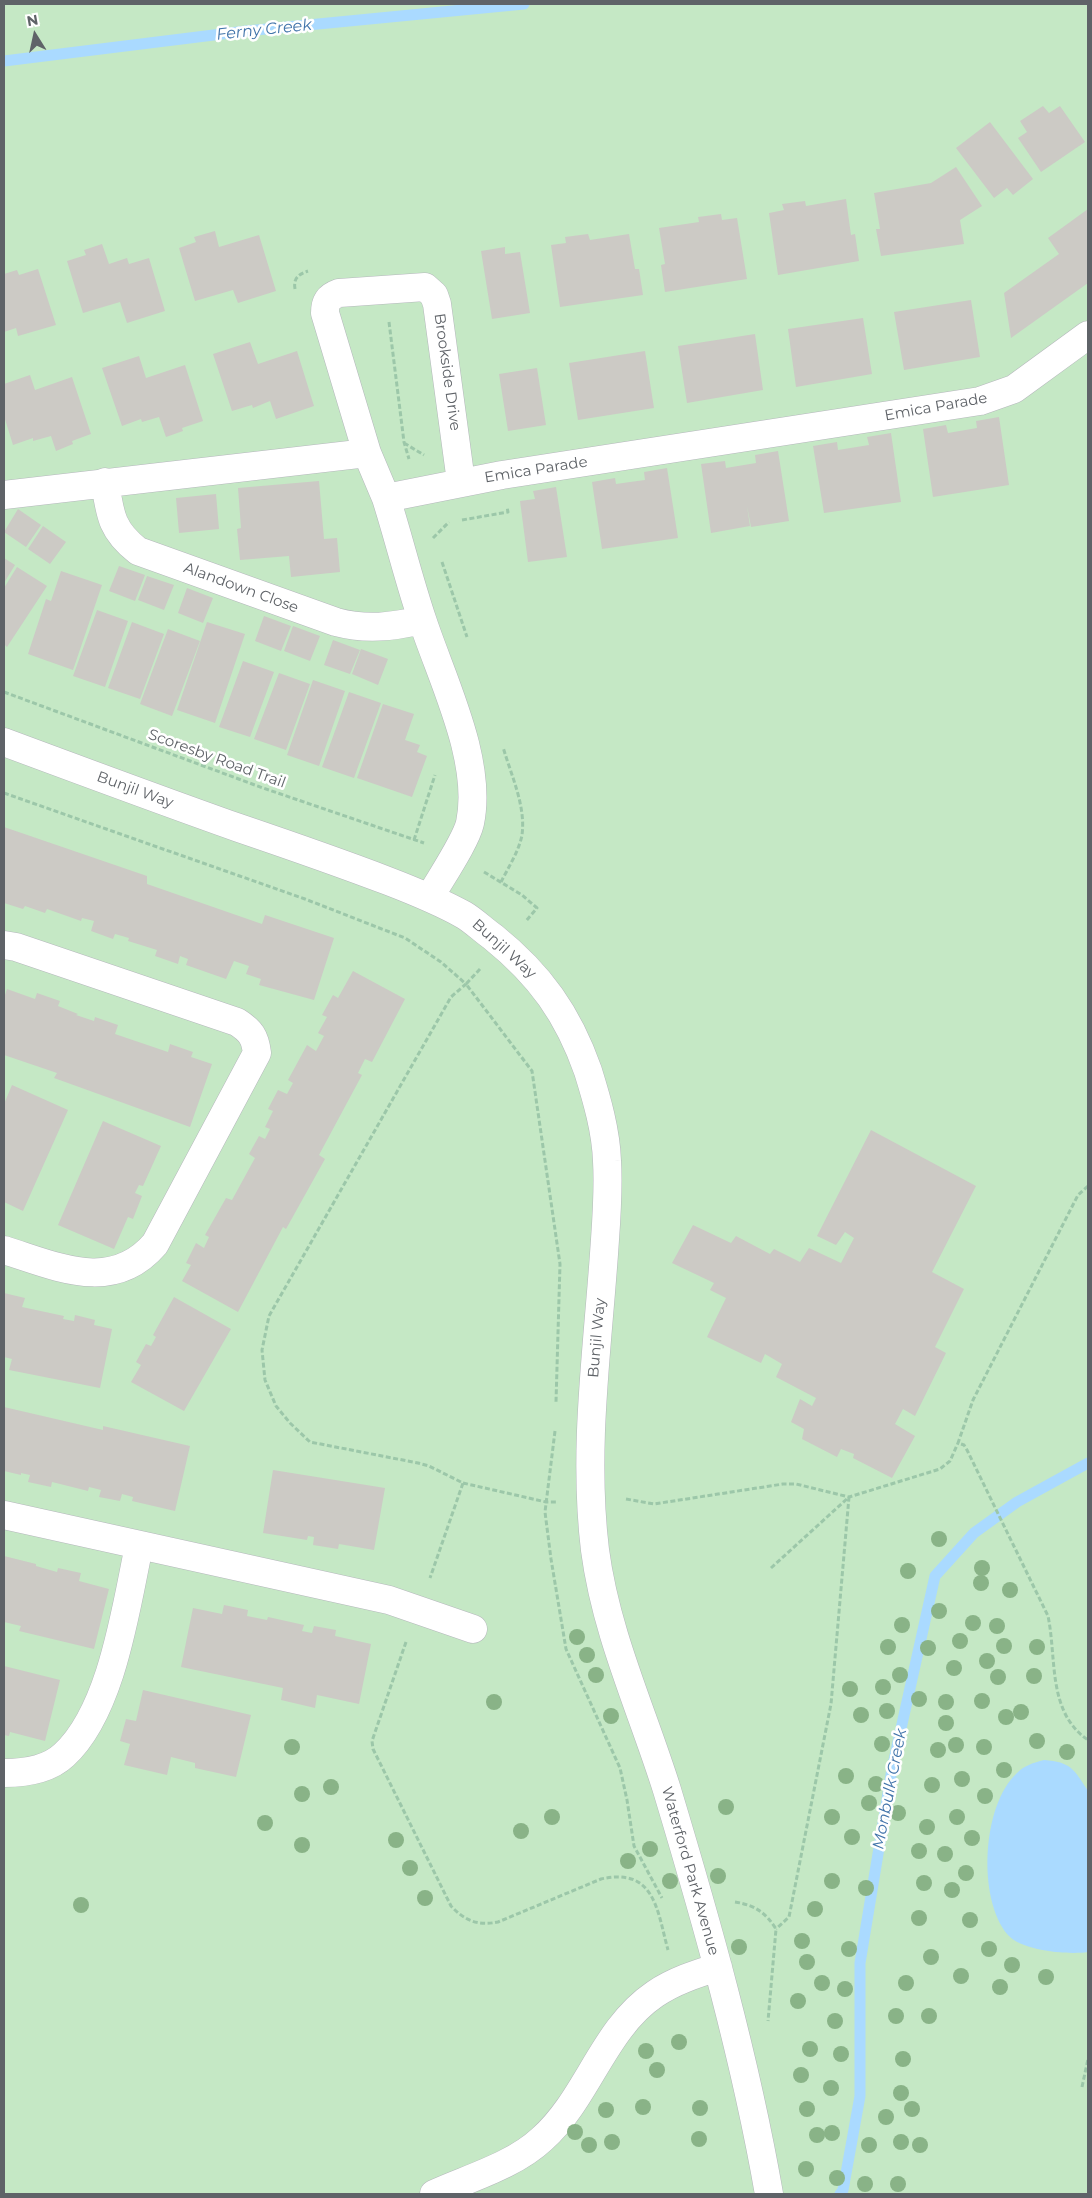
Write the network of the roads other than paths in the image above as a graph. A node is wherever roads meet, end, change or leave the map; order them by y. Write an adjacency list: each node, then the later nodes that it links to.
1 (1088, 336): 4 (street, Emica Parade)
2 (367, 453): 3 (street); 4 (street, Brookside Drive); 6 (street)
3 (105, 482): 5 (street); 7 (street, Alandown Close)
4 (461, 482): 6 (street, Emica Parade)
5 (4, 494)
6 (386, 498): 7 (street)
7 (422, 620): 9 (street)
8 (4, 742): 9 (street, Bunjil Way)
9 (430, 897): 14 (street, Bunjil Way)
10 (4, 945): 11 (street)
11 (4, 1250)
12 (4, 1515): 13 (street)
13 (139, 1546): 15 (street); 16 (street)
14 (596, 1552): 17 (street, Waterford Park Avenue)
15 (473, 1629)
16 (4, 1773)
17 (718, 1967): 18 (street, Waterford Park Avenue); 19 (street)
18 (767, 2184)
19 (434, 2194)

